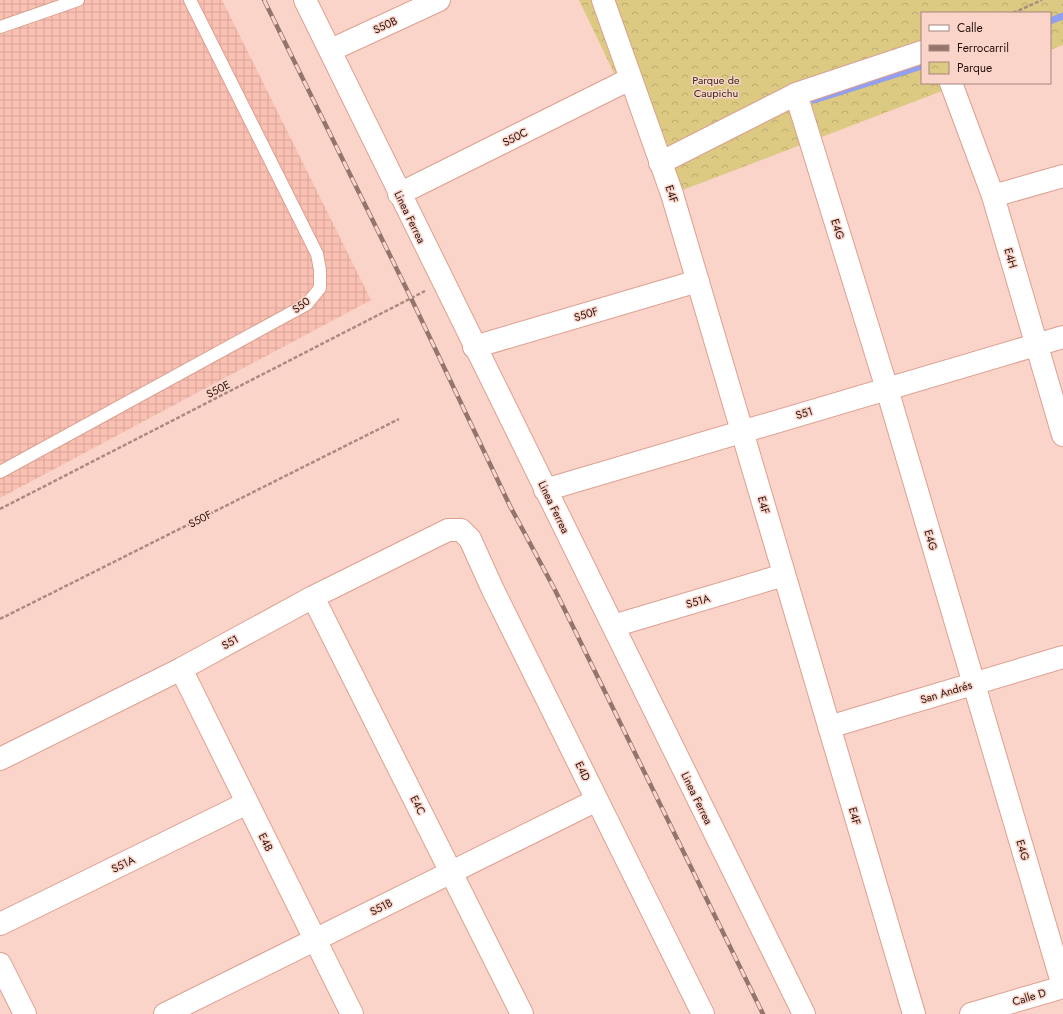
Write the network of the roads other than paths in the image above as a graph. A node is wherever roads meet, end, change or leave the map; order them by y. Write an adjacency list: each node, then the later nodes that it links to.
1 (78, 0): 6 (lane)
2 (190, 0): 23 (lane, S50)
3 (305, 0): 7 (street, Linea Ferrea)
4 (439, 0): 7 (street, S50B)
5 (603, 0): 9 (street, E4F)
6 (0, 27)
7 (330, 50): 14 (street, Linea Ferrea)
8 (921, 52): 11 (street)
9 (630, 79): 12 (street, E4F); 14 (street, S50C)
10 (951, 84): 15 (street, E4H)
11 (796, 94): 12 (street); 20 (street, E4G)
12 (660, 163): 16 (street, E4F)
13 (1063, 176): 15 (street)
14 (399, 194): 19 (street, Linea Ferrea)
15 (993, 196): 18 (street, E4H)
16 (698, 281): 19 (street, S50F); 21 (street, E4F)
17 (1063, 336): 18 (street, S51)
18 (1036, 344): 20 (street, S51); 22 (street, E4H)
19 (474, 347): 24 (street, Linea Ferrea)
20 (887, 389): 21 (street, S51); 31 (street, E4G)
21 (742, 432): 24 (street, S51); 26 (street, E4F)
22 (1063, 435)
23 (0, 472)
24 (545, 490): 28 (street, Linea Ferrea)
25 (461, 530): 27 (street, S51); 34 (street, E4D)
26 (784, 575): 28 (street, S51A); 32 (street, E4F)
27 (313, 597): 30 (street, S51); 36 (street, E4C)
28 (613, 626): 46 (street, Linea Ferrea)
29 (1063, 657): 31 (street, San Andrés)
30 (181, 669): 33 (street, S51); 35 (street, E4B)
31 (974, 684): 32 (street, San Andrés); 40 (street, E4G)
32 (829, 727): 47 (street, E4F)
33 (0, 759)
34 (597, 800): 36 (street, S51B); 45 (street, E4D)
35 (247, 803): 37 (street, S51A); 38 (street, E4B)
36 (451, 872): 38 (street, S51B); 44 (street, E4C)
37 (0, 924)
38 (315, 940): 42 (street, S51B); 43 (street, E4B)
39 (0, 964): 41 (street)
40 (1063, 987): 48 (street, Calle D)
41 (25, 1014)
42 (165, 1014)
43 (352, 1014)
44 (522, 1014)
45 (703, 1014)
46 (804, 1014)
47 (914, 1014)
48 (971, 1014)

